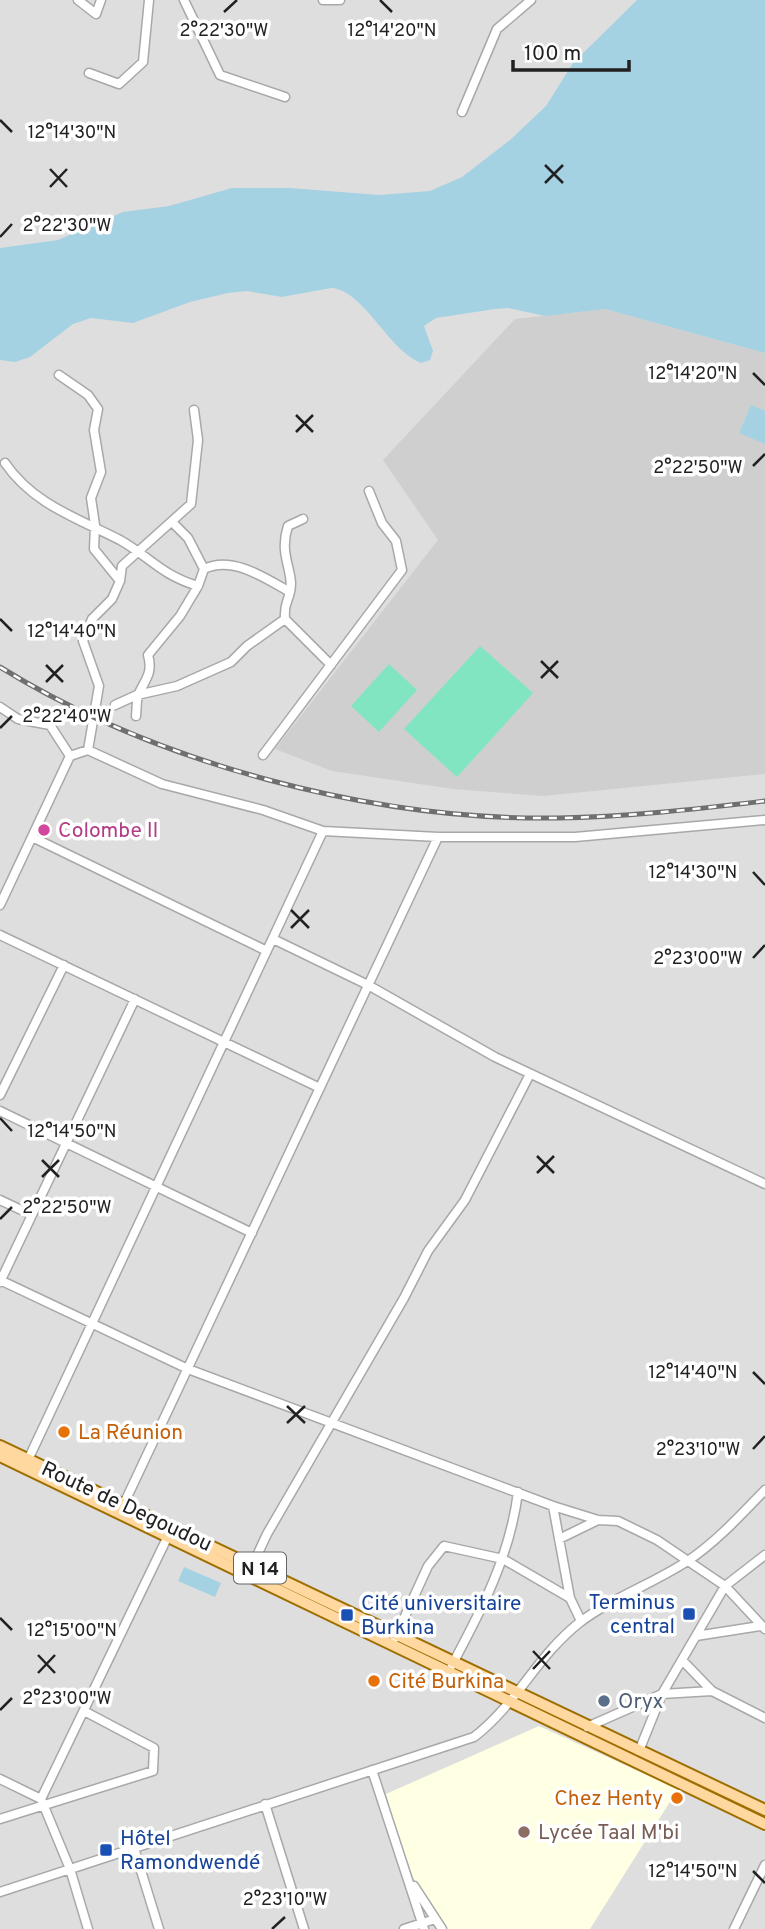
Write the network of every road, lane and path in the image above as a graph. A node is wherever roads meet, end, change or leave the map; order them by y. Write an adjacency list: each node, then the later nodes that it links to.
1 (78, 0): 2 (street)
2 (101, 0)
3 (149, 0): 8 (street)
4 (184, 0): 9 (street)
5 (323, 0): 6 (street)
6 (340, 0)
7 (531, 0): 10 (street)
8 (89, 73)
9 (285, 97)
10 (462, 112)
11 (59, 375): 17 (street)
12 (194, 410): 16 (street)
13 (5, 463): 17 (street)
14 (369, 491): 24 (street)
15 (303, 519): 22 (street)
16 (172, 522): 18 (street); 19 (street)
17 (95, 530): 18 (street); 20 (street)
18 (138, 554): 20 (street); 21 (street)
19 (204, 569): 21 (street); 22 (street)
20 (120, 581): 29 (street)
21 (198, 586): 25 (street)
22 (290, 592): 23 (street)
23 (285, 619): 24 (street); 25 (street)
24 (331, 665): 30 (street)
25 (138, 695): 26 (street); 28 (street)
26 (115, 705)
27 (0, 708): 31 (street)
28 (136, 716)
29 (88, 750): 31 (street); 33 (street)
30 (263, 755)
31 (70, 756): 34 (street)
32 (765, 820): 35 (street)
33 (323, 831): 35 (street); 38 (street)
34 (32, 837): 36 (street); 39 (street)
35 (438, 837): 41 (street)
36 (0, 905)
37 (0, 935): 40 (street)
38 (273, 939): 39 (street); 41 (street)
39 (267, 951): 43 (street)
40 (64, 965): 42 (street); 46 (street)
41 (368, 985): 44 (street); 45 (street)
42 (135, 999): 43 (street); 48 (street)
43 (225, 1042): 45 (street); 50 (street)
44 (530, 1074): 49 (street); 57 (street)
45 (320, 1088): 53 (street)
46 (0, 1095)
47 (0, 1111): 48 (street)
48 (66, 1143): 50 (street); 52 (street)
49 (765, 1184)
50 (157, 1187): 53 (street); 55 (street)
51 (0, 1200): 52 (street)
52 (32, 1215): 54 (street)
53 (252, 1233): 56 (street)
54 (0, 1281): 55 (street)
55 (93, 1324): 56 (street); 60 (street)
56 (188, 1369): 57 (street); 64 (street)
57 (331, 1420): 62 (street); 71 (street)
58 (0, 1446): 60 (main road, Route de Degoudou / N 14)
59 (0, 1456): 60 (main road, Route de Degoudou / N 14)
60 (27, 1464): 64 (main road, Route de Degoudou / N 14)
61 (765, 1491): 70 (street)
62 (518, 1492): 63 (street); 69 (street)
63 (553, 1506): 65 (street); 67 (street)
64 (122, 1508): 66 (main road, Route de Degoudou / N 14); 71 (main road, Route de Degoudou / N 14)
65 (598, 1520): 67 (street); 70 (street)
66 (168, 1536): 77 (main road, Route de Degoudou / N 14); 83 (street)
67 (559, 1539): 73 (street)
68 (765, 1555): 72 (street)
69 (503, 1559): 73 (street); 77 (street); 79 (street)
70 (688, 1561): 72 (street); 74 (street)
71 (253, 1564): 77 (main road, Route de Degoudou / N 14)
72 (725, 1586): 75 (street); 76 (street)
73 (570, 1598): 74 (street)
74 (581, 1621): 82 (street)
75 (762, 1627): 76 (street)
76 (696, 1636): 78 (street)
77 (395, 1639): 79 (main road, Route de Degoudou / N 14)
78 (682, 1660): 80 (street); 81 (street)
79 (451, 1666): 82 (main road, Route de Degoudou / N 14)
80 (712, 1690): 81 (street); 84 (street)
81 (662, 1694): 85 (street); 87 (street)
82 (516, 1698): 85 (main road, N 14); 86 (main road, N 14); 88 (street)
83 (84, 1712): 90 (street); 90 (street)
84 (765, 1718)
85 (588, 1727): 86 (street); 87 (main road, N 14)
86 (575, 1732): 94 (main road, N 14)
87 (639, 1751): 92 (main road, N 14)
88 (372, 1770): 91 (street); 98 (street)
89 (0, 1779): 90 (street)
90 (43, 1802): 93 (street); 97 (street)
91 (265, 1804): 95 (street); 104 (street)
92 (765, 1810)
93 (0, 1819)
94 (765, 1824)
95 (134, 1848): 97 (street); 103 (street)
96 (765, 1865): 107 (street)
97 (70, 1869): 99 (street); 102 (street)
98 (406, 1875): 100 (street); 101 (street)
99 (0, 1892)
100 (435, 1919): 101 (street); 106 (street)
101 (423, 1926): 105 (street)
102 (88, 1929)
103 (159, 1929)
104 (304, 1929)
105 (404, 1929)
106 (442, 1929)
107 (734, 1929)

